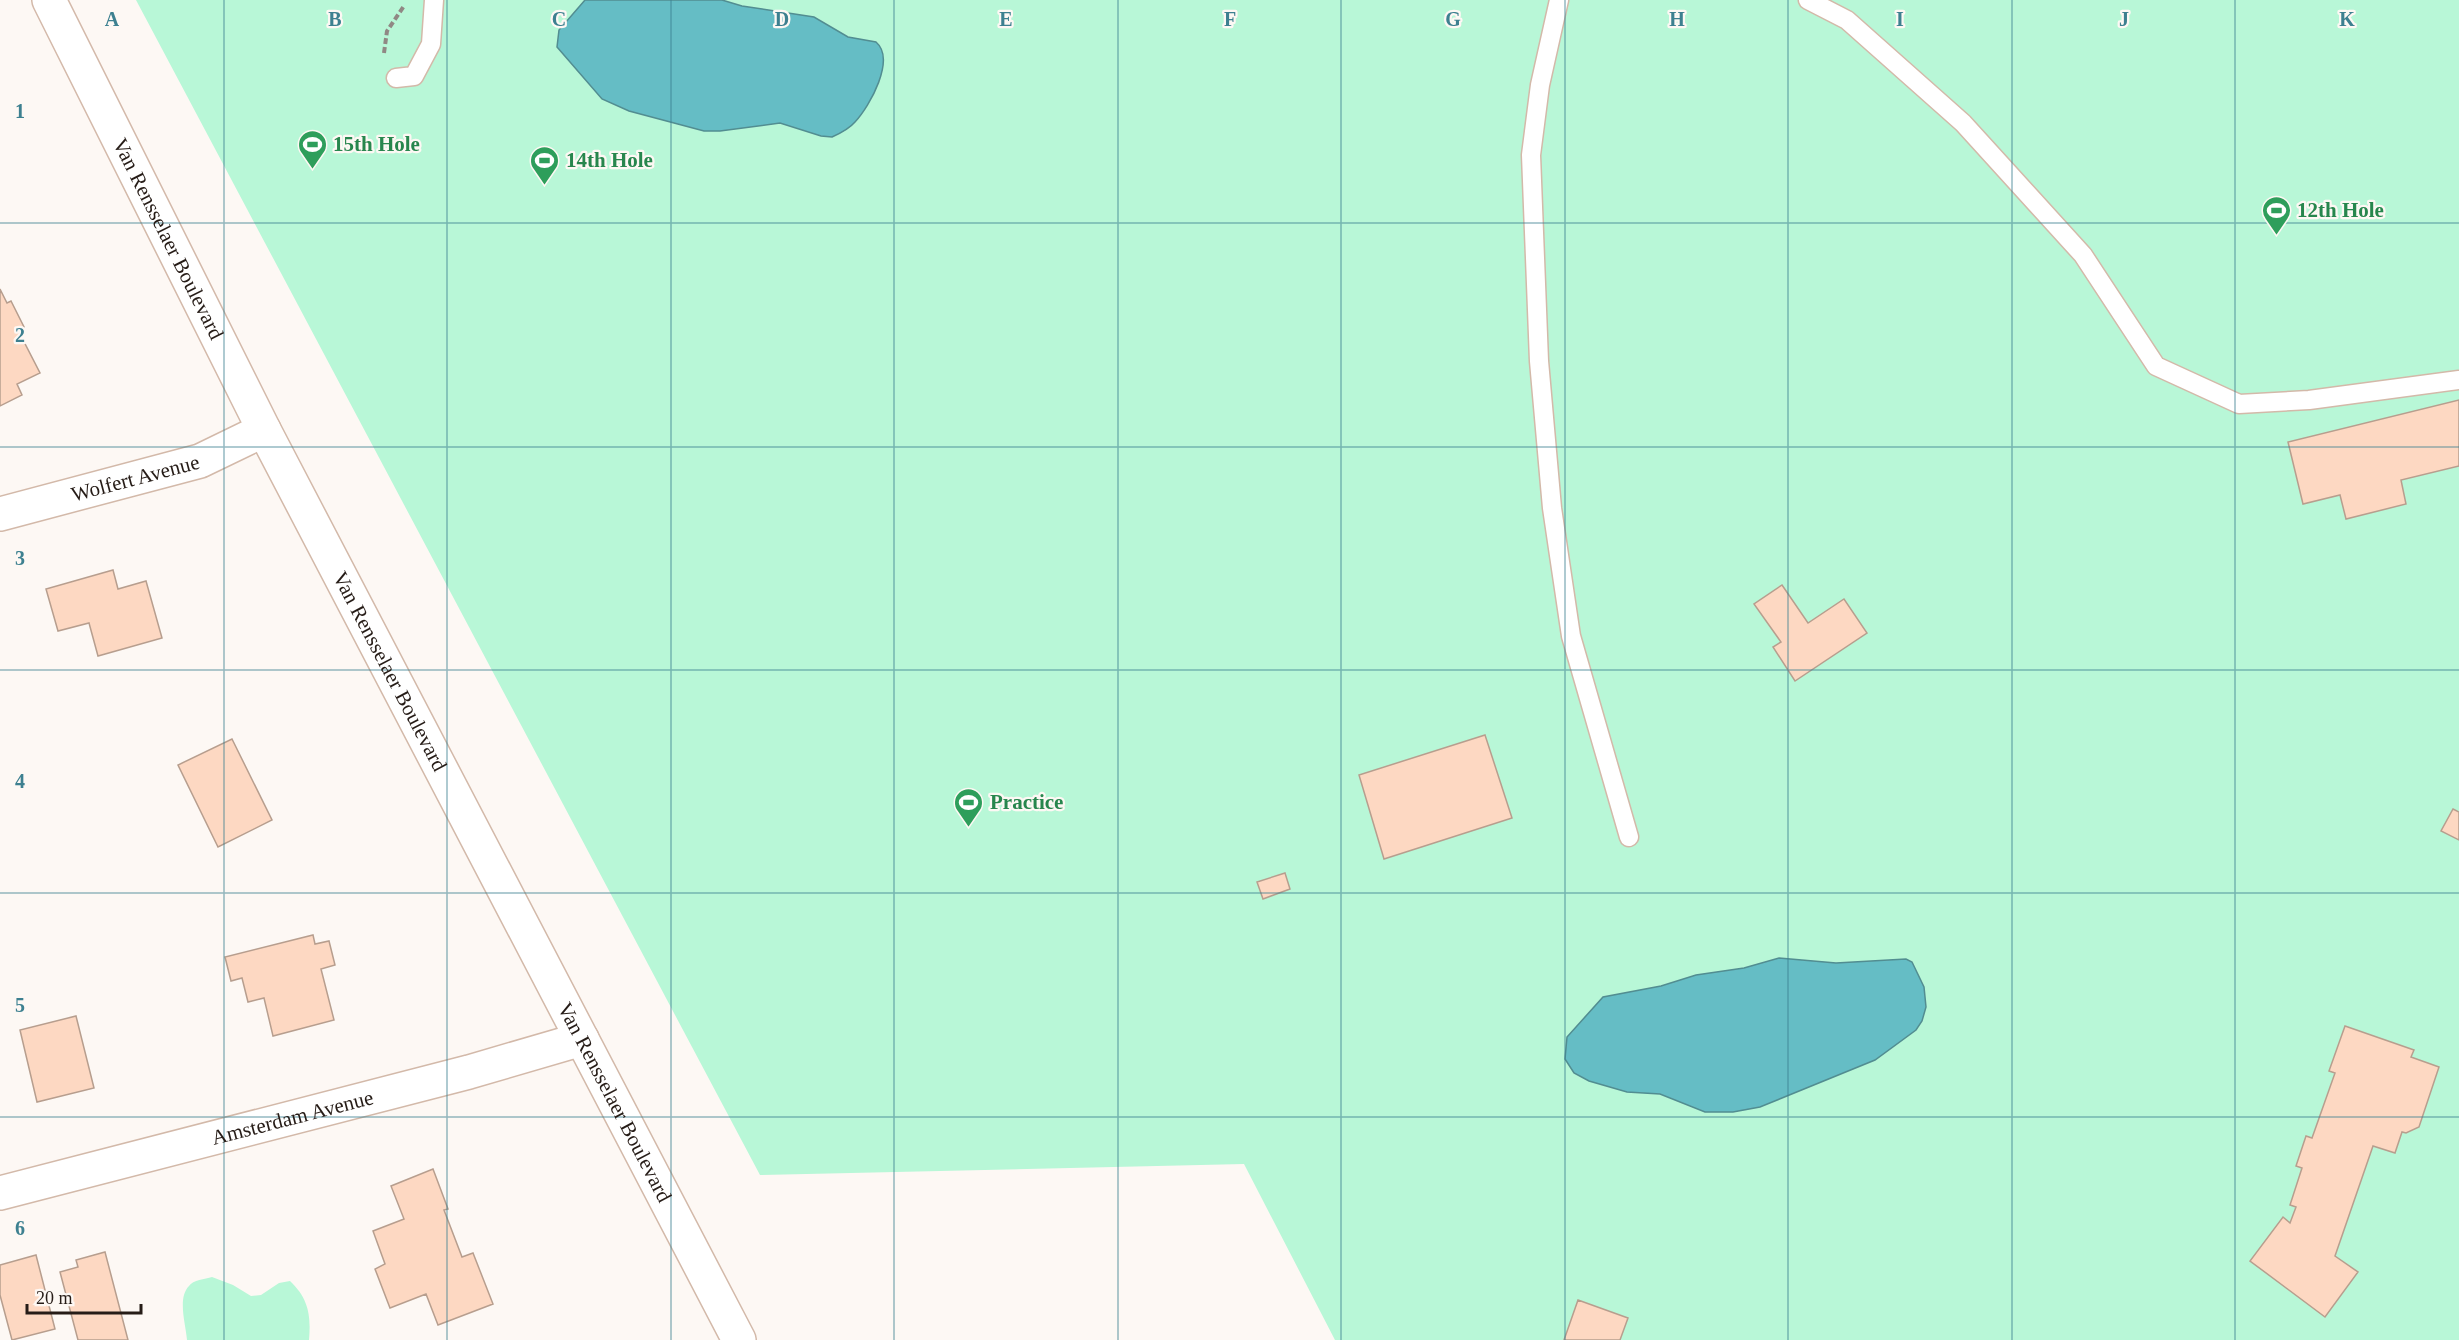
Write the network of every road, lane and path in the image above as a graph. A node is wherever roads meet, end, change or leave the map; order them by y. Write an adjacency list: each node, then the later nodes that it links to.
1 (49, 0): 8 (main road, Van Rensselaer Boulevard)
2 (408, 0): 6 (path)
3 (434, 0): 6 (lane)
4 (1559, 0): 10 (lane)
5 (1808, 0): 7 (lane)
6 (396, 78)
7 (2459, 380)
8 (264, 430): 9 (main road, Wolfert Avenue); 11 (main road, Van Rensselaer Boulevard)
9 (0, 514)
10 (1629, 837)
11 (582, 1039): 12 (main road, Amsterdam Avenue); 13 (main road, Van Rensselaer Boulevard)
12 (0, 1193)
13 (739, 1340)

